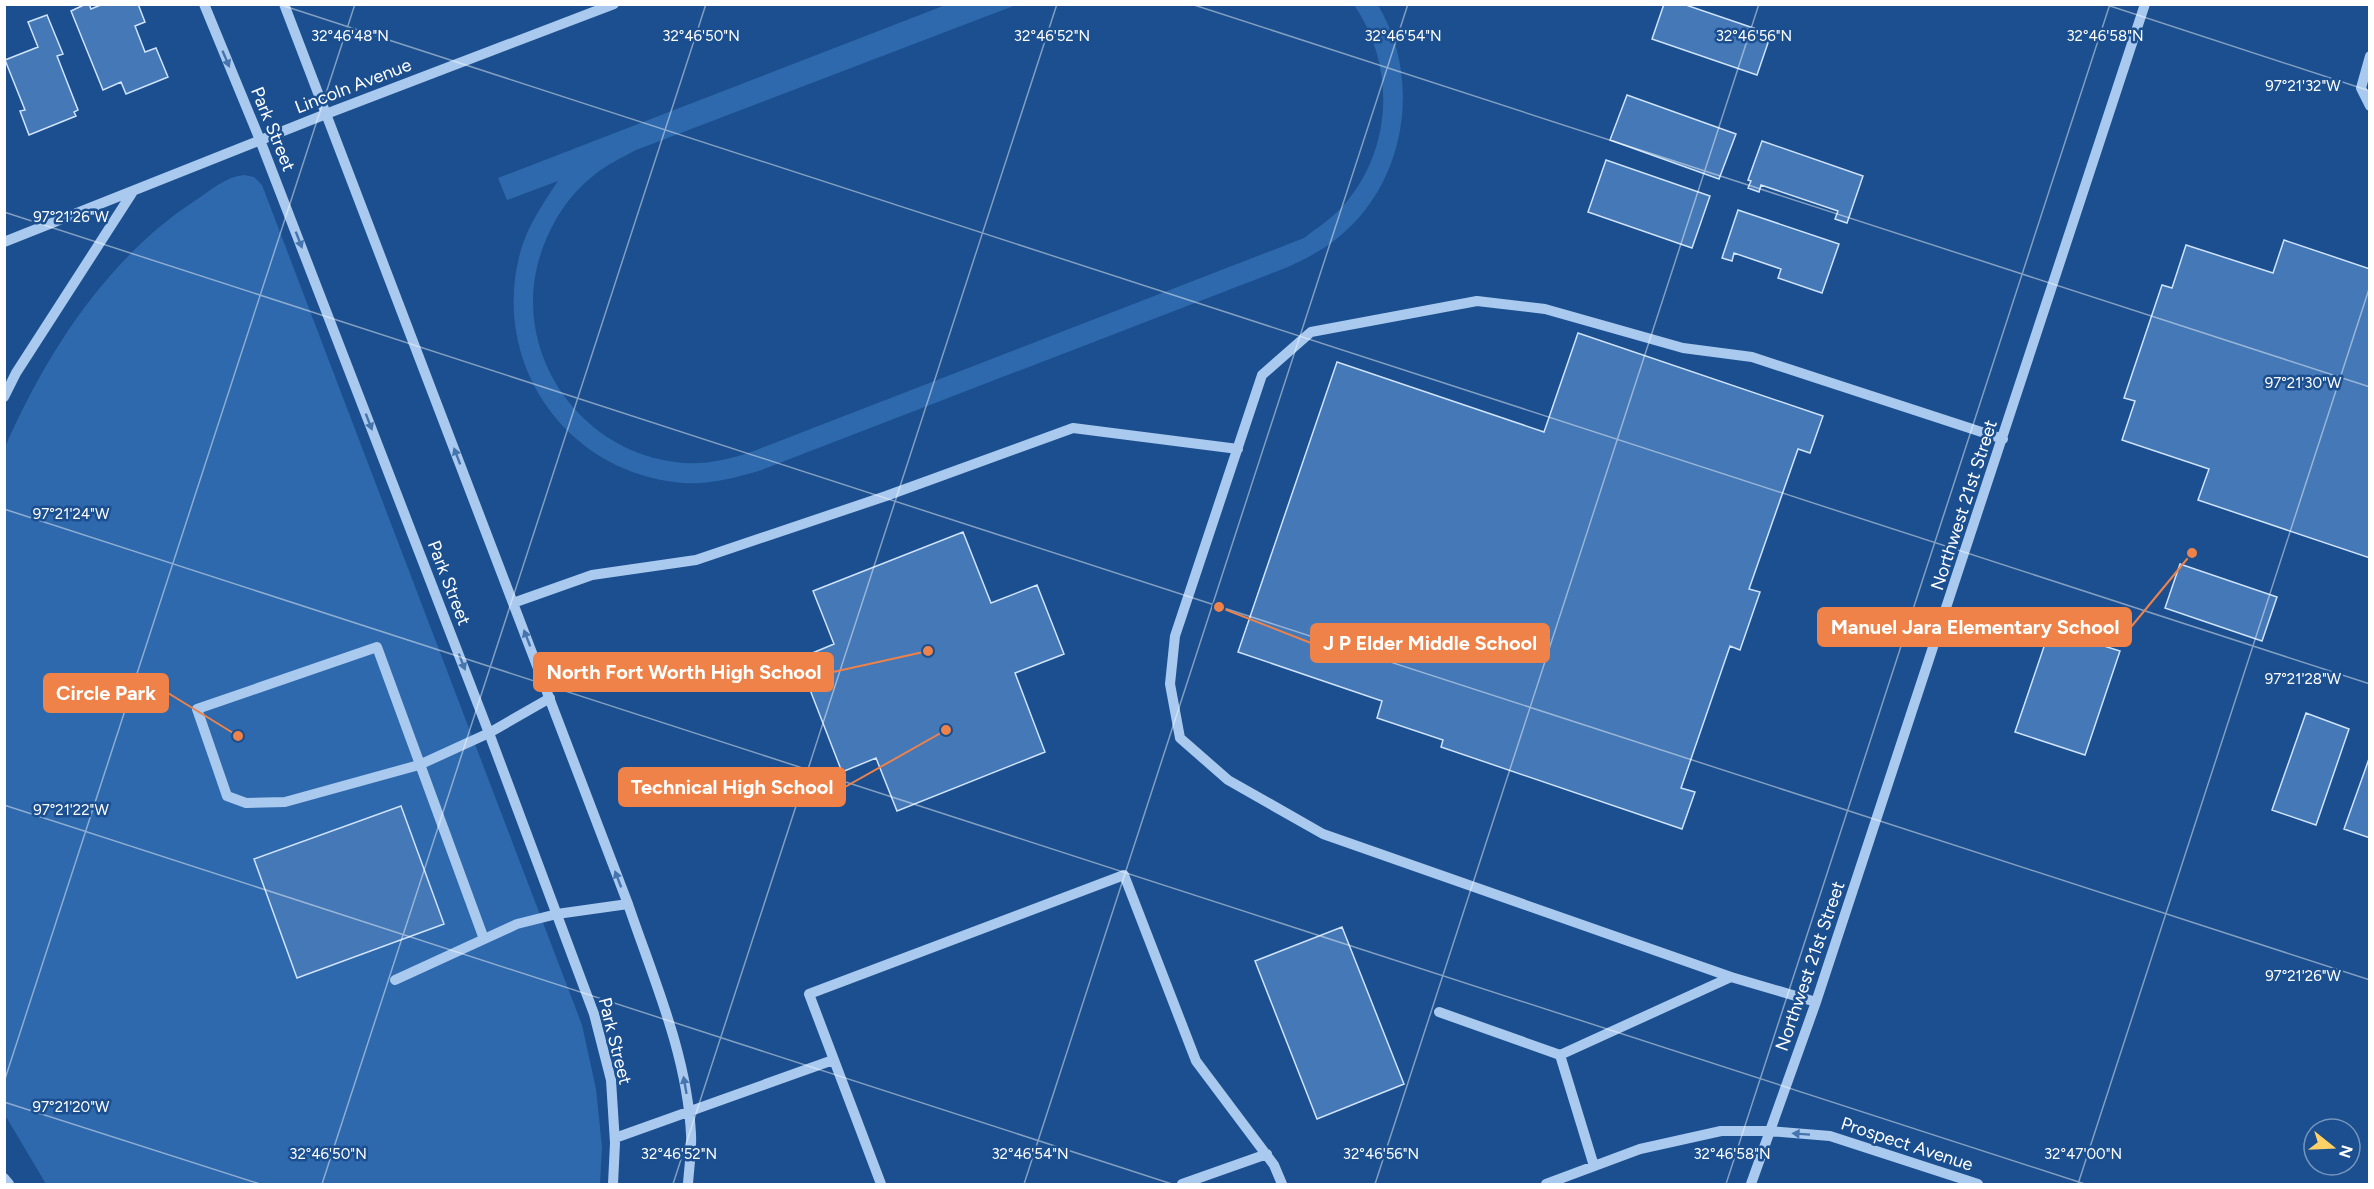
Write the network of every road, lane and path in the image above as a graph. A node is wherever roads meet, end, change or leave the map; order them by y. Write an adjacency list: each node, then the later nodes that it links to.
1 (204, 4): 8 (street, Park Street, one-way to 8)
2 (284, 4): 7 (street)
3 (614, 4): 7 (street, Lincoln Avenue)
4 (2145, 4): 12 (street, Northwest 21st Street)
5 (2370, 56): 6 (street)
6 (2370, 106)
7 (326, 114): 8 (street, Lincoln Avenue); 14 (street, one-way to 7)
8 (260, 140): 9 (street, Lincoln Avenue); 16 (street, Park Street, one-way to 16)
9 (132, 193): 10 (street, Lincoln Avenue); 11 (street)
10 (4, 242)
11 (4, 397)
12 (2003, 439): 13 (street); 23 (street, Northwest 21st Street)
13 (1238, 450): 14 (street); 21 (street)
14 (513, 603): 15 (street, one-way to 14)
15 (550, 698): 16 (street); 18 (street, one-way to 15)
16 (489, 733): 17 (street); 19 (street, Park Street)
17 (419, 765): 17 (street); 20 (street)
18 (627, 903): 19 (street); 27 (street, one-way to 18)
19 (557, 914): 20 (street); 29 (street, Park Street)
20 (484, 939): 22 (street)
21 (1731, 977): 23 (street); 25 (street)
22 (395, 980)
23 (1815, 1002): 28 (street, Northwest 21st Street)
24 (1439, 1012): 25 (street)
25 (1560, 1055): 31 (street)
26 (833, 1060): 27 (street); 30 (street); 36 (street)
27 (688, 1112): 29 (street); 35 (street)
28 (1770, 1131): 31 (street, Prospect Avenue); 40 (street, Northwest 21st Street); 41 (street, Prospect Avenue, one-way to 28)
29 (615, 1138): 34 (street, Park Street)
30 (1267, 1155): 37 (street); 38 (street)
31 (1594, 1166): 39 (street, Prospect Avenue)
32 (4, 1178): 33 (street)
33 (9, 1185)
34 (613, 1185)
35 (688, 1185)
36 (881, 1185)
37 (1182, 1185)
38 (1282, 1185)
39 (1546, 1185)
40 (1751, 1185)
41 (1977, 1185)

